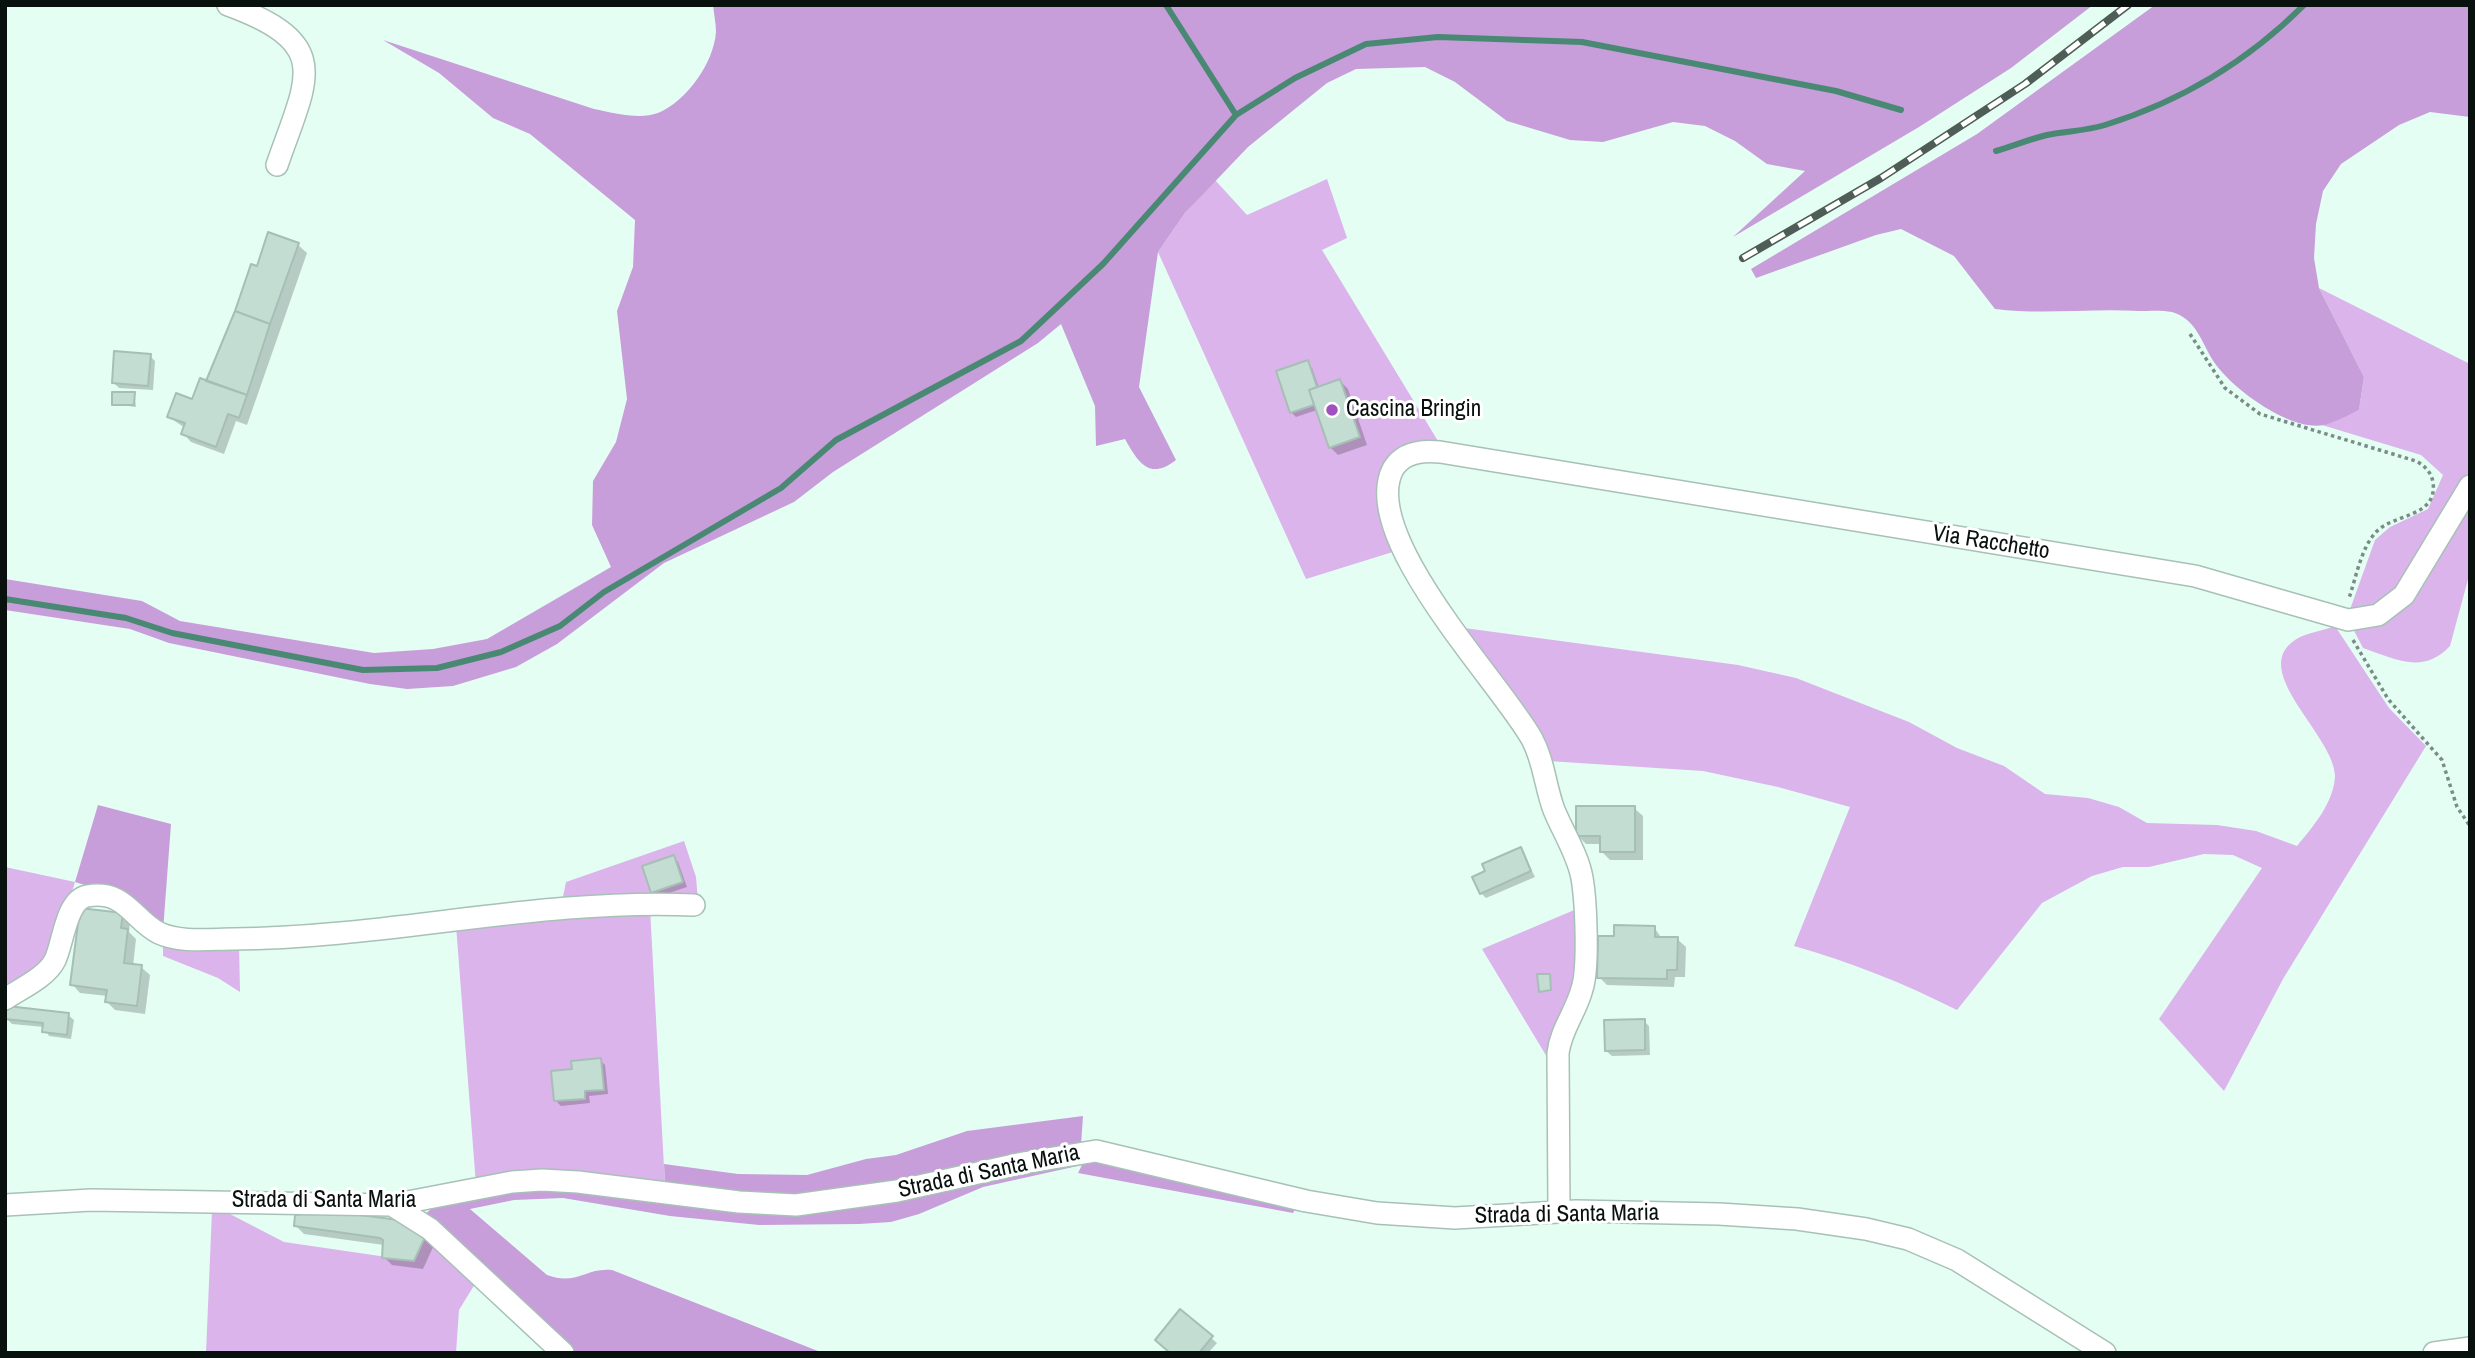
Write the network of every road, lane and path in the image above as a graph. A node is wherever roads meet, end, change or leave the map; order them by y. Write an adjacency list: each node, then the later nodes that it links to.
1 (228, 5): 2 (street)
2 (276, 165)
3 (2190, 334): 5 (path)
4 (2470, 485): 5 (street, Via Racchetto)
5 (2341, 620): 6 (path); 11 (street, Via Racchetto)
6 (2470, 826)
7 (694, 905): 8 (street)
8 (5, 999)
9 (5, 1205): 10 (street, Strada di Santa Maria)
10 (392, 1206): 11 (street, Strada di Santa Maria); 13 (street)
11 (1559, 1211): 14 (street, Strada di Santa Maria)
12 (2470, 1348): 15 (street)
13 (563, 1353)
14 (2105, 1353)
15 (2434, 1353)

